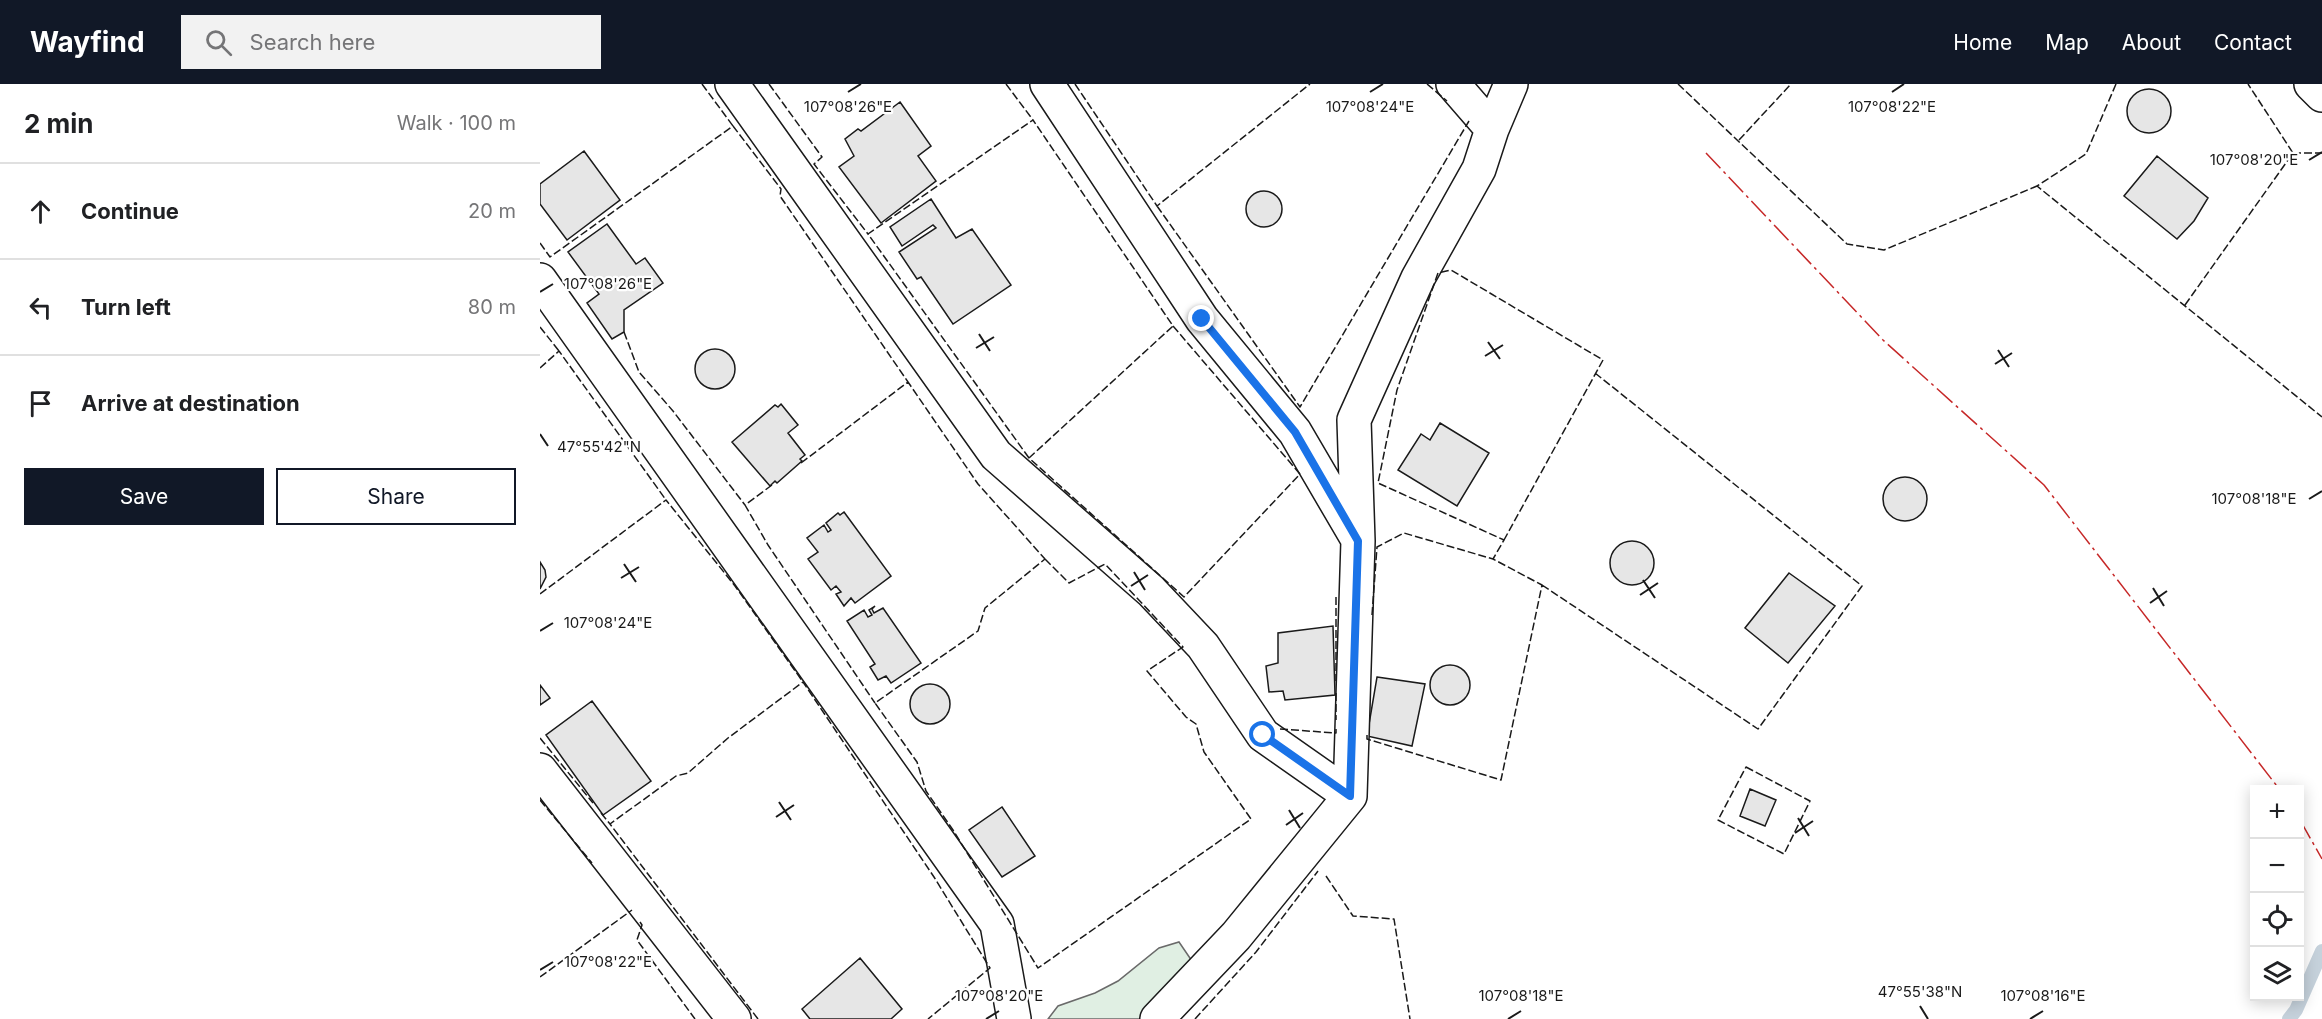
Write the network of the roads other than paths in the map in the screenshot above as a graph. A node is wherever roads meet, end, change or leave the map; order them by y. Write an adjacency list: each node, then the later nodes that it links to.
1 (732, 84): 11 (street)
2 (1047, 84): 9 (street)
3 (1452, 84): 7 (street)
4 (1511, 84): 7 (street)
5 (2311, 84): 6 (street)
6 (2322, 95)
7 (1492, 129): 9 (street)
8 (540, 280): 13 (street)
9 (1358, 541): 11 (street)
10 (540, 770): 12 (street)
11 (1350, 796): 14 (street)
12 (734, 1019)
13 (1014, 1019)
14 (1157, 1019)

